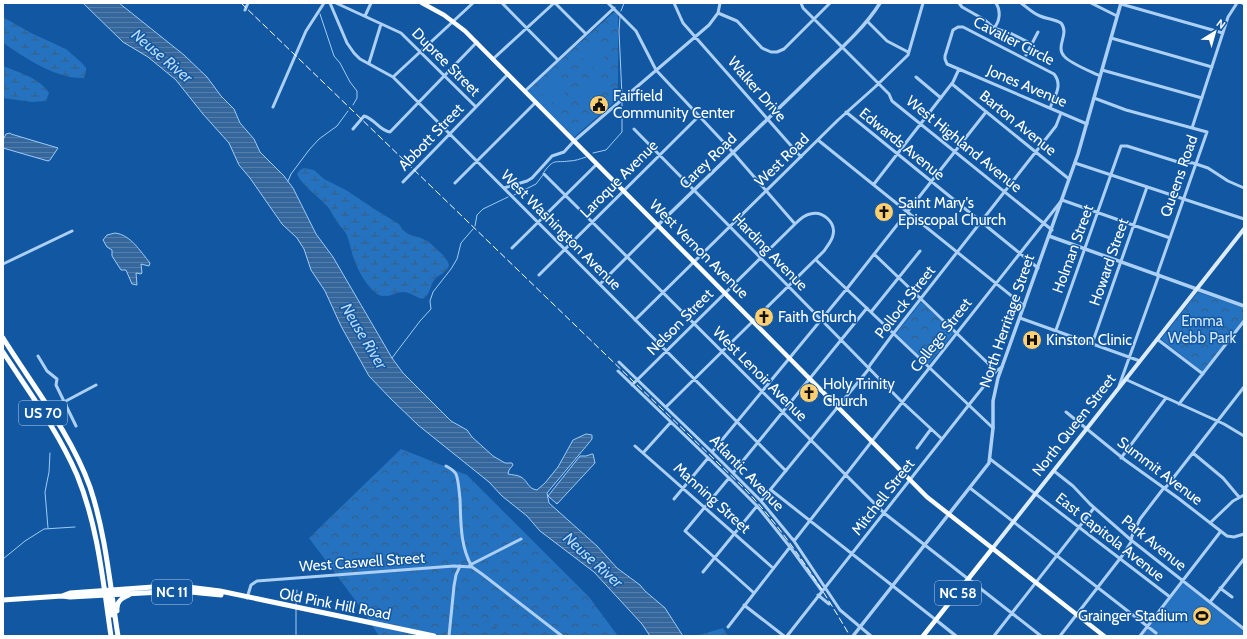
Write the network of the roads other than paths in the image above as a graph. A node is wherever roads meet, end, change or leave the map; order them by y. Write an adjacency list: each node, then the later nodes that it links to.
1 (248, 3): 24 (street)
2 (324, 3): 65 (street)
3 (330, 3): 47 (street, West Washington Avenue)
4 (336, 3): 26 (street, Dupree Street)
5 (371, 3): 26 (street)
6 (422, 3): 29 (main road, West Vernon Avenue)
7 (473, 3): 29 (street)
8 (502, 3): 32 (street)
9 (555, 3): 32 (street); 36 (street)
10 (608, 3): 23 (street)
11 (674, 3): 37 (street, Walker Drive)
12 (720, 3): 25 (street)
13 (801, 3): 28 (street, West Highland Avenue)
14 (830, 3): 28 (street)
15 (880, 3): 30 (street, Carey Road)
16 (922, 3): 43 (street, West Road)
17 (959, 3): 33 (street)
18 (996, 3): 33 (street)
19 (1021, 3): 54 (street)
20 (1091, 3): 27 (street)
21 (1121, 3): 27 (street, North Herritage Street); 35 (street)
22 (1237, 3): 35 (street, Queens Road)
23 (614, 8): 36 (street); 50 (street)
24 (245, 10)
25 (718, 13): 28 (street); 37 (street)
26 (365, 16): 31 (street, Dupree Street)
27 (1117, 16): 38 (street, North Herritage Street)
28 (814, 19): 41 (street, West Highland Avenue)
29 (454, 21): 39 (main road, West Vernon Avenue); 42 (street)
30 (867, 21): 41 (street, Carey Road); 43 (street)
31 (380, 24): 42 (street, Dupree Street); 47 (street)
32 (526, 28): 45 (street); 46 (street)
33 (994, 28): 40 (street)
34 (1038, 32): 40 (street)
35 (1223, 33): 48 (street, Queens Road)
36 (586, 34): 46 (street)
37 (695, 37): 50 (street); 72 (street, Walker Drive)
38 (1111, 38): 48 (street); 51 (street, North Herritage Street)
39 (477, 42): 45 (main road, West Vernon Avenue); 53 (street)
40 (1032, 44): 44 (street)
41 (841, 47): 57 (street, West Highland Avenue); 72 (street, Carey Road)
42 (420, 52): 53 (street, Dupree Street); 55 (street)
43 (908, 52): 57 (street, West Road)
44 (1026, 55)
45 (493, 59): 52 (main road, West Vernon Avenue)
46 (558, 60): 59 (street)
47 (369, 62): 55 (street, West Washington Avenue)
48 (1212, 67): 62 (street, Queens Road)
49 (959, 69): 58 (street); 67 (street, Jones Avenue); 67 (street, Cavalier Circle)
50 (656, 70): 71 (street); 79 (street)
51 (1102, 70): 54 (street, North Herritage Street); 62 (street)
52 (508, 74): 59 (main road, West Vernon Avenue); 66 (street, Abbott Street)
53 (445, 76): 64 (street); 66 (street, Dupree Street)
54 (1100, 76): 61 (street, North Herritage Street)
55 (393, 77): 64 (street, West Washington Avenue)
56 (916, 77): 60 (street)
57 (878, 83): 68 (street, West Road); 73 (street, West Highland Avenue)
58 (952, 84): 60 (street); 69 (street, Barton Avenue)
59 (525, 91): 63 (main road, West Vernon Avenue)
60 (941, 98): 73 (street)
61 (1094, 98): 74 (street, North Herritage Street); 75 (street)
62 (1202, 98): 75 (street, Queens Road)
63 (536, 102): 79 (main road, West Vernon Avenue); 87 (street)
64 (418, 103): 76 (street); 78 (street, West Washington Avenue)
65 (273, 107)
66 (476, 107): 78 (street, Abbott Street)
67 (1050, 108): 70 (street, Jones Avenue)
68 (846, 112): 80 (street, West Road); 84 (street, Edwards Avenue)
69 (986, 112): 81 (street); 82 (street, Barton Avenue)
70 (1061, 113): 74 (street, Jones Avenue); 82 (street, Pollock Street)
71 (698, 116): 83 (street); 85 (street, Laroque Avenue)
72 (768, 119): 83 (street, Carey Road); 86 (street, Walker Drive)
73 (921, 124): 81 (street, West Highland Avenue); 84 (street)
74 (1087, 124): 88 (street, North Herritage Street)
75 (1192, 128): 90 (street, Queens Road)
76 (353, 129)
77 (634, 129): 85 (street, Harding Avenue)
78 (449, 134): 87 (street, West Washington Avenue); 94 (street, Abbott Street)
79 (574, 140): 89 (main road, West Vernon Avenue); 99 (street)
80 (818, 140): 86 (street, West Road); 97 (street)
81 (955, 152): 95 (street); 104 (street, West Highland Avenue)
82 (1036, 152): 93 (street, Barton Avenue); 104 (street, Pollock Street)
83 (733, 154): 102 (street, Carey Road); 103 (street)
84 (897, 154): 95 (street, Edwards Avenue); 97 (street)
85 (660, 155): 101 (street, Laroque Avenue); 102 (street, Harding Avenue)
86 (801, 157): 103 (street, West Road)
87 (476, 161): 96 (street); 99 (street, West Washington Avenue)
88 (1075, 163): 92 (street); 93 (street, North Herritage Street)
89 (597, 164): 101 (main road, West Vernon Avenue); 105 (street)
90 (1196, 164): 92 (street, Holman Street); 100 (street); 106 (street, Queens Road)
91 (544, 174): 105 (street, West Lenoir Avenue)
92 (1111, 175): 98 (street); 109 (street, Holman Street)
93 (1069, 179): 107 (street, North Herritage Street)
94 (403, 182)
95 (931, 182): 108 (street); 113 (street, Edwards Avenue)
96 (455, 183)
97 (874, 184): 108 (street)
98 (1147, 187): 106 (street); 117 (street, Howard Street)
99 (504, 188): 112 (street, West Washington Avenue)
100 (1244, 188)
101 (624, 190): 111 (street, Laroque Avenue); 116 (main road, West Vernon Avenue)
102 (695, 190): 116 (street, Carey Road); 118 (street, Harding Avenue)
103 (766, 191): 115 (street); 118 (street, West Road)
104 (1005, 192): 113 (street, Pollock Street); 114 (street, West Highland Avenue)
105 (565, 194): 111 (street, West Lenoir Avenue); 112 (street)
106 (1184, 199): 110 (street); 123 (street, Queens Road)
107 (1062, 200): 109 (street); 114 (street, College Street); 120 (street, North Herritage Street)
108 (908, 212): 128 (street); 130 (street)
109 (1098, 212): 117 (street); 126 (street, Holman Street)
110 (1244, 219)
111 (592, 221): 125 (street, Laroque Avenue); 131 (street, West Lenoir Avenue)
112 (538, 222): 124 (street); 125 (street, West Washington Avenue)
113 (981, 222): 128 (street, Pollock Street); 129 (street, Edwards Avenue)
114 (1043, 223): 120 (street, West Highland Avenue); 129 (street, College Street)
115 (795, 224): 132 (street, Nelson Street); 133 (street, Nelson Street)
116 (658, 225): 131 (street, Carey Road); 134 (main road, West Vernon Avenue)
117 (1134, 225): 123 (street); 135 (street, Howard Street)
118 (730, 226): 132 (street, Harding Avenue); 134 (street, West Road)
119 (1244, 229): 145 (main road, North Queen Street / NC 58)
120 (1052, 230): 122 (street, North Herritage Street)
121 (72, 231): 136 (street)
122 (1049, 236): 126 (street); 137 (street, North Herritage Street)
123 (1170, 238): 139 (street, Queens Road)
124 (512, 248)
125 (565, 249): 138 (street, Laroque Avenue); 142 (street, West Washington Avenue)
126 (1084, 249): 135 (street); 159 (street, Holman Street)
127 (920, 251): 140 (street)
128 (958, 252): 141 (street); 148 (street, Pollock Street)
129 (1019, 253): 137 (street, Edwards Avenue); 141 (street, College Street)
130 (874, 254): 140 (street); 144 (street)
131 (627, 257): 142 (street, Carey Road); 146 (street, West Lenoir Avenue)
132 (760, 258): 143 (street, Harding Avenue); 147 (street, Nelson Street)
133 (816, 260): 143 (street); 144 (street)
134 (694, 261): 146 (street, West Road); 147 (main road, West Vernon Avenue)
135 (1121, 262): 139 (street); 165 (street, Howard Street)
136 (3, 264)
137 (1038, 268): 149 (street, North Herritage Street)
138 (539, 275)
139 (1158, 275): 145 (street); 170 (street, Queens Road)
140 (898, 277): 148 (street); 152 (street)
141 (996, 283): 149 (street); 160 (street, College Street)
142 (600, 284): 155 (street, West Washington Avenue)
143 (788, 287): 154 (street, Harding Avenue); 156 (street)
144 (846, 289): 151 (street); 154 (street)
145 (1197, 289): 150 (street); 163 (main road, North Queen Street / NC 58)
146 (663, 292): 155 (street, West Road); 158 (street, West Lenoir Avenue)
147 (725, 292): 156 (main road, West Vernon Avenue); 158 (street, Nelson Street)
148 (921, 299): 160 (street); 161 (street, Pollock Street)
149 (1024, 306): 153 (street, North Herritage Street)
150 (1244, 306)
151 (867, 308): 152 (street); 164 (street)
152 (871, 312): 161 (street)
153 (1020, 318): 159 (street); 174 (street, North Herritage Street)
154 (821, 319): 164 (street, Harding Avenue); 171 (street)
155 (635, 320): 166 (street, West Washington Avenue)
156 (754, 321): 168 (street); 171 (main road, West Vernon Avenue)
157 (1244, 321): 179 (street)
158 (694, 323): 166 (street, Nelson Street); 168 (street, West Lenoir Avenue)
159 (1056, 330): 165 (street)
160 (956, 333): 176 (street, College Street); 178 (street)
161 (894, 334): 175 (street, Pollock Street); 176 (street)
162 (3, 338): 198 (highway, US 70)
163 (1157, 339): 172 (main road, North Queen Street / NC 58); 179 (street)
164 (842, 340): 175 (street, Harding Avenue); 180 (street)
165 (1092, 344): 170 (street)
166 (666, 350): 181 (street, West Washington Avenue); 182 (street, Nelson Street)
167 (3, 352): 221 (highway, US 70)
168 (722, 352): 181 (street); 188 (street, West Lenoir Avenue)
169 (38, 356): 190 (street)
170 (1130, 357): 172 (street); 186 (street, Queens Road)
171 (789, 358): 180 (main road, West Vernon Avenue); 188 (street)
172 (1140, 361): 186 (main road, North Queen Street / NC 58)
173 (619, 362): 182 (street, Atlantic Avenue)
174 (1002, 366): 178 (street, Mitchell Street); 203 (street, North Herritage Street)
175 (869, 368): 191 (street, Harding Avenue); 195 (street, Pollock Street)
176 (929, 368): 191 (street, College Street); 193 (street)
177 (618, 371): 185 (street, Atlantic Avenue)
178 (996, 371): 193 (street, Mitchell Street)
179 (1203, 374): 192 (street)
180 (810, 378): 195 (main road, West Vernon Avenue); 196 (street)
181 (695, 379): 194 (street); 201 (street, West Washington Avenue)
182 (637, 380): 185 (street, Nelson Street); 194 (street, Atlantic Avenue)
183 (1127, 380): 189 (street)
184 (96, 385): 190 (street)
185 (632, 385): 200 (street, Atlantic Avenue)
186 (1119, 386): 205 (main road, North Queen Street / NC 58)
187 (1244, 387): 199 (street)
188 (762, 391): 196 (street, West Lenoir Avenue); 201 (street)
189 (1166, 398): 192 (street); 217 (street)
190 (64, 402): 198 (street); 202 (street)
191 (902, 402): 204 (street, Harding Avenue); 209 (street, College Street)
192 (1180, 404): 199 (street)
193 (968, 406): 203 (street); 207 (street, Mitchell Street)
194 (666, 407): 213 (street, Atlantic Avenue)
195 (838, 407): 208 (street, Pollock Street); 209 (main road, West Vernon Avenue)
196 (782, 412): 208 (street, West Lenoir Avenue); 210 (street)
197 (1066, 412): 205 (street, Summit Avenue)
198 (51, 413): 220 (highway, US 70)
199 (1218, 421): 206 (street); 215 (street)
200 (671, 422): 214 (street); 216 (street, Atlantic Avenue)
201 (737, 422): 210 (street, West Washington Avenue); 213 (street)
202 (76, 426)
203 (992, 428): 218 (street, North Herritage Street)
204 (932, 429): 207 (street, Harding Avenue); 212 (street)
205 (1087, 429): 217 (street, Summit Avenue); 223 (main road, North Queen Street / NC 58)
206 (1244, 436)
207 (942, 439): 227 (street, Mitchell Street)
208 (811, 440): 222 (street, Pollock Street); 225 (street, West Lenoir Avenue)
209 (872, 441): 225 (street, College Street); 227 (main road, West Vernon Avenue)
210 (758, 442): 222 (street, West Washington Avenue); 224 (street)
211 (635, 446): 214 (street, Manning Street)
212 (917, 448)
213 (712, 452): 224 (street, Atlantic Avenue)
214 (643, 453): 228 (street, Manning Street)
215 (1193, 453): 230 (street); 234 (street)
216 (708, 458): 226 (street, Atlantic Avenue); 228 (street)
217 (1121, 458): 230 (street, Summit Avenue)
218 (990, 459): 229 (street, North Herritage Street); 232 (street, East Capitola Avenue)
219 (446, 466): 261 (street)
220 (81, 467): 221 (highway); 272 (highway, US 70)
221 (74, 470): 272 (highway, US 70)
222 (786, 470): 231 (street, Pollock Street)
223 (1054, 471): 232 (main road, North Queen Street / NC 58); 239 (street, Park Avenue)
224 (733, 472): 236 (street, Atlantic Avenue)
225 (846, 474): 240 (street, West Lenoir Avenue); 242 (street, College Street)
226 (729, 478): 237 (street, Atlantic Avenue); 238 (street)
227 (910, 480): 240 (street, Mitchell Street); 241 (main road, West Vernon Avenue)
228 (684, 488): 235 (street); 238 (street, Manning Street)
229 (970, 488): 241 (street, North Herritage Street); 243 (street)
230 (1165, 488): 244 (street, Summit Avenue); 250 (street)
231 (770, 490): 236 (street, Pollock Street); 242 (street)
232 (1036, 494): 243 (main road, North Queen Street / NC 58); 245 (street, East Capitola Avenue)
233 (1244, 495): 234 (street)
234 (1239, 497): 244 (street)
235 (674, 499)
236 (761, 501): 251 (street, Atlantic Avenue)
237 (756, 506): 247 (street); 253 (street, Atlantic Avenue)
238 (705, 507): 247 (street, Manning Street); 257 (street)
239 (1094, 508): 245 (street); 250 (street, Park Avenue)
240 (884, 513): 252 (street, West Lenoir Avenue); 255 (street, Mitchell Street)
241 (949, 515): 252 (street, North Herritage Street); 254 (main road, West Vernon Avenue)
242 (810, 521): 251 (street, College Street); 255 (street)
243 (1013, 522): 254 (main road, North Queen Street / NC 58); 256 (street)
244 (1210, 522): 246 (street, Summit Avenue)
245 (1079, 527): 256 (street); 258 (street, East Capitola Avenue)
246 (1221, 531): 248 (street, Summit Avenue); 265 (street)
247 (734, 533): 257 (street); 262 (street, Manning Street)
248 (1244, 534)
249 (521, 539): 261 (street)
250 (1131, 540): 258 (street); 265 (street, Park Avenue)
251 (794, 541): 268 (street, Atlantic Avenue)
252 (925, 546): 264 (street, West Lenoir Avenue); 267 (street, North Herritage Street)
253 (790, 547): 262 (street); 271 (street, Atlantic Avenue)
254 (992, 549): 264 (main road, North Queen Street / NC 58); 266 (main road, West Vernon Avenue)
255 (852, 554): 267 (street); 268 (street, Mitchell Street)
256 (1057, 556): 266 (street); 269 (street)
257 (715, 558): 263 (street); 273 (street)
258 (1120, 559): 269 (street); 277 (street, East Capitola Avenue)
259 (1244, 559): 270 (street)
260 (460, 566): 261 (street, West Caswell Street); 279 (street, West Caswell Street); 296 (street)
261 (471, 566): 297 (street)
262 (773, 568): 273 (street)
263 (703, 572)
264 (969, 579): 284 (street, West Lenoir Avenue); 286 (main road, North Queen Street / NC 58)
265 (1183, 581): 277 (street); 281 (street, Park Avenue)
266 (1036, 583): 284 (street); 285 (main road, West Vernon Avenue)
267 (892, 586): 286 (street); 290 (street, North Herritage Street)
268 (825, 587): 271 (street, Mitchell Street); 290 (street, Atlantic Avenue)
269 (1098, 587): 285 (street); 288 (street)
270 (1220, 588): 278 (street); 281 (street)
271 (822, 591): 276 (street, Mitchell Street)
272 (108, 592): 274 (highway, Old Pink Hill Road / NC 11); 275 (highway, Old Pink Hill Road / NC 11); 280 (highway, Old Pink Hill Road / NC 11); 287 (highway, US 70); 293 (highway, US 70); 294 (highway, US 70)
273 (754, 593): 283 (street)
274 (129, 595): 275 (highway, Old Pink Hill Road / NC 11); 287 (highway)
275 (232, 595): 279 (highway, Old Pink Hill Road / NC 11)
276 (818, 595): 282 (street); 298 (street, Mitchell Street)
277 (1170, 597): 288 (street)
278 (1232, 597)
279 (247, 598): 295 (highway, Old Pink Hill Road / NC 11)
280 (3, 600)
281 (1210, 602): 291 (street, Park Avenue)
282 (829, 604)
283 (744, 605): 289 (street); 298 (street)
284 (1012, 613): 303 (street); 304 (street, West Lenoir Avenue)
285 (1077, 614): 305 (street); 306 (main road, West Vernon Avenue)
286 (936, 620): 301 (main road, North Queen Street / NC 58); 302 (street)
287 (116, 622): 293 (highway, US 70)
288 (1148, 626): 292 (street); 307 (street)
289 (728, 627)
290 (860, 627): 299 (street, North Herritage Street); 300 (street, Atlantic Avenue)
291 (1244, 629)
292 (1156, 633)
293 (118, 634)
294 (111, 636)
295 (434, 636)
296 (449, 636)
297 (562, 636)
298 (785, 636)
299 (853, 636)
300 (871, 636)
301 (923, 636)
302 (956, 636)
303 (994, 636)
304 (1042, 636)
305 (1060, 636)
306 (1104, 636)
307 (1140, 636)

